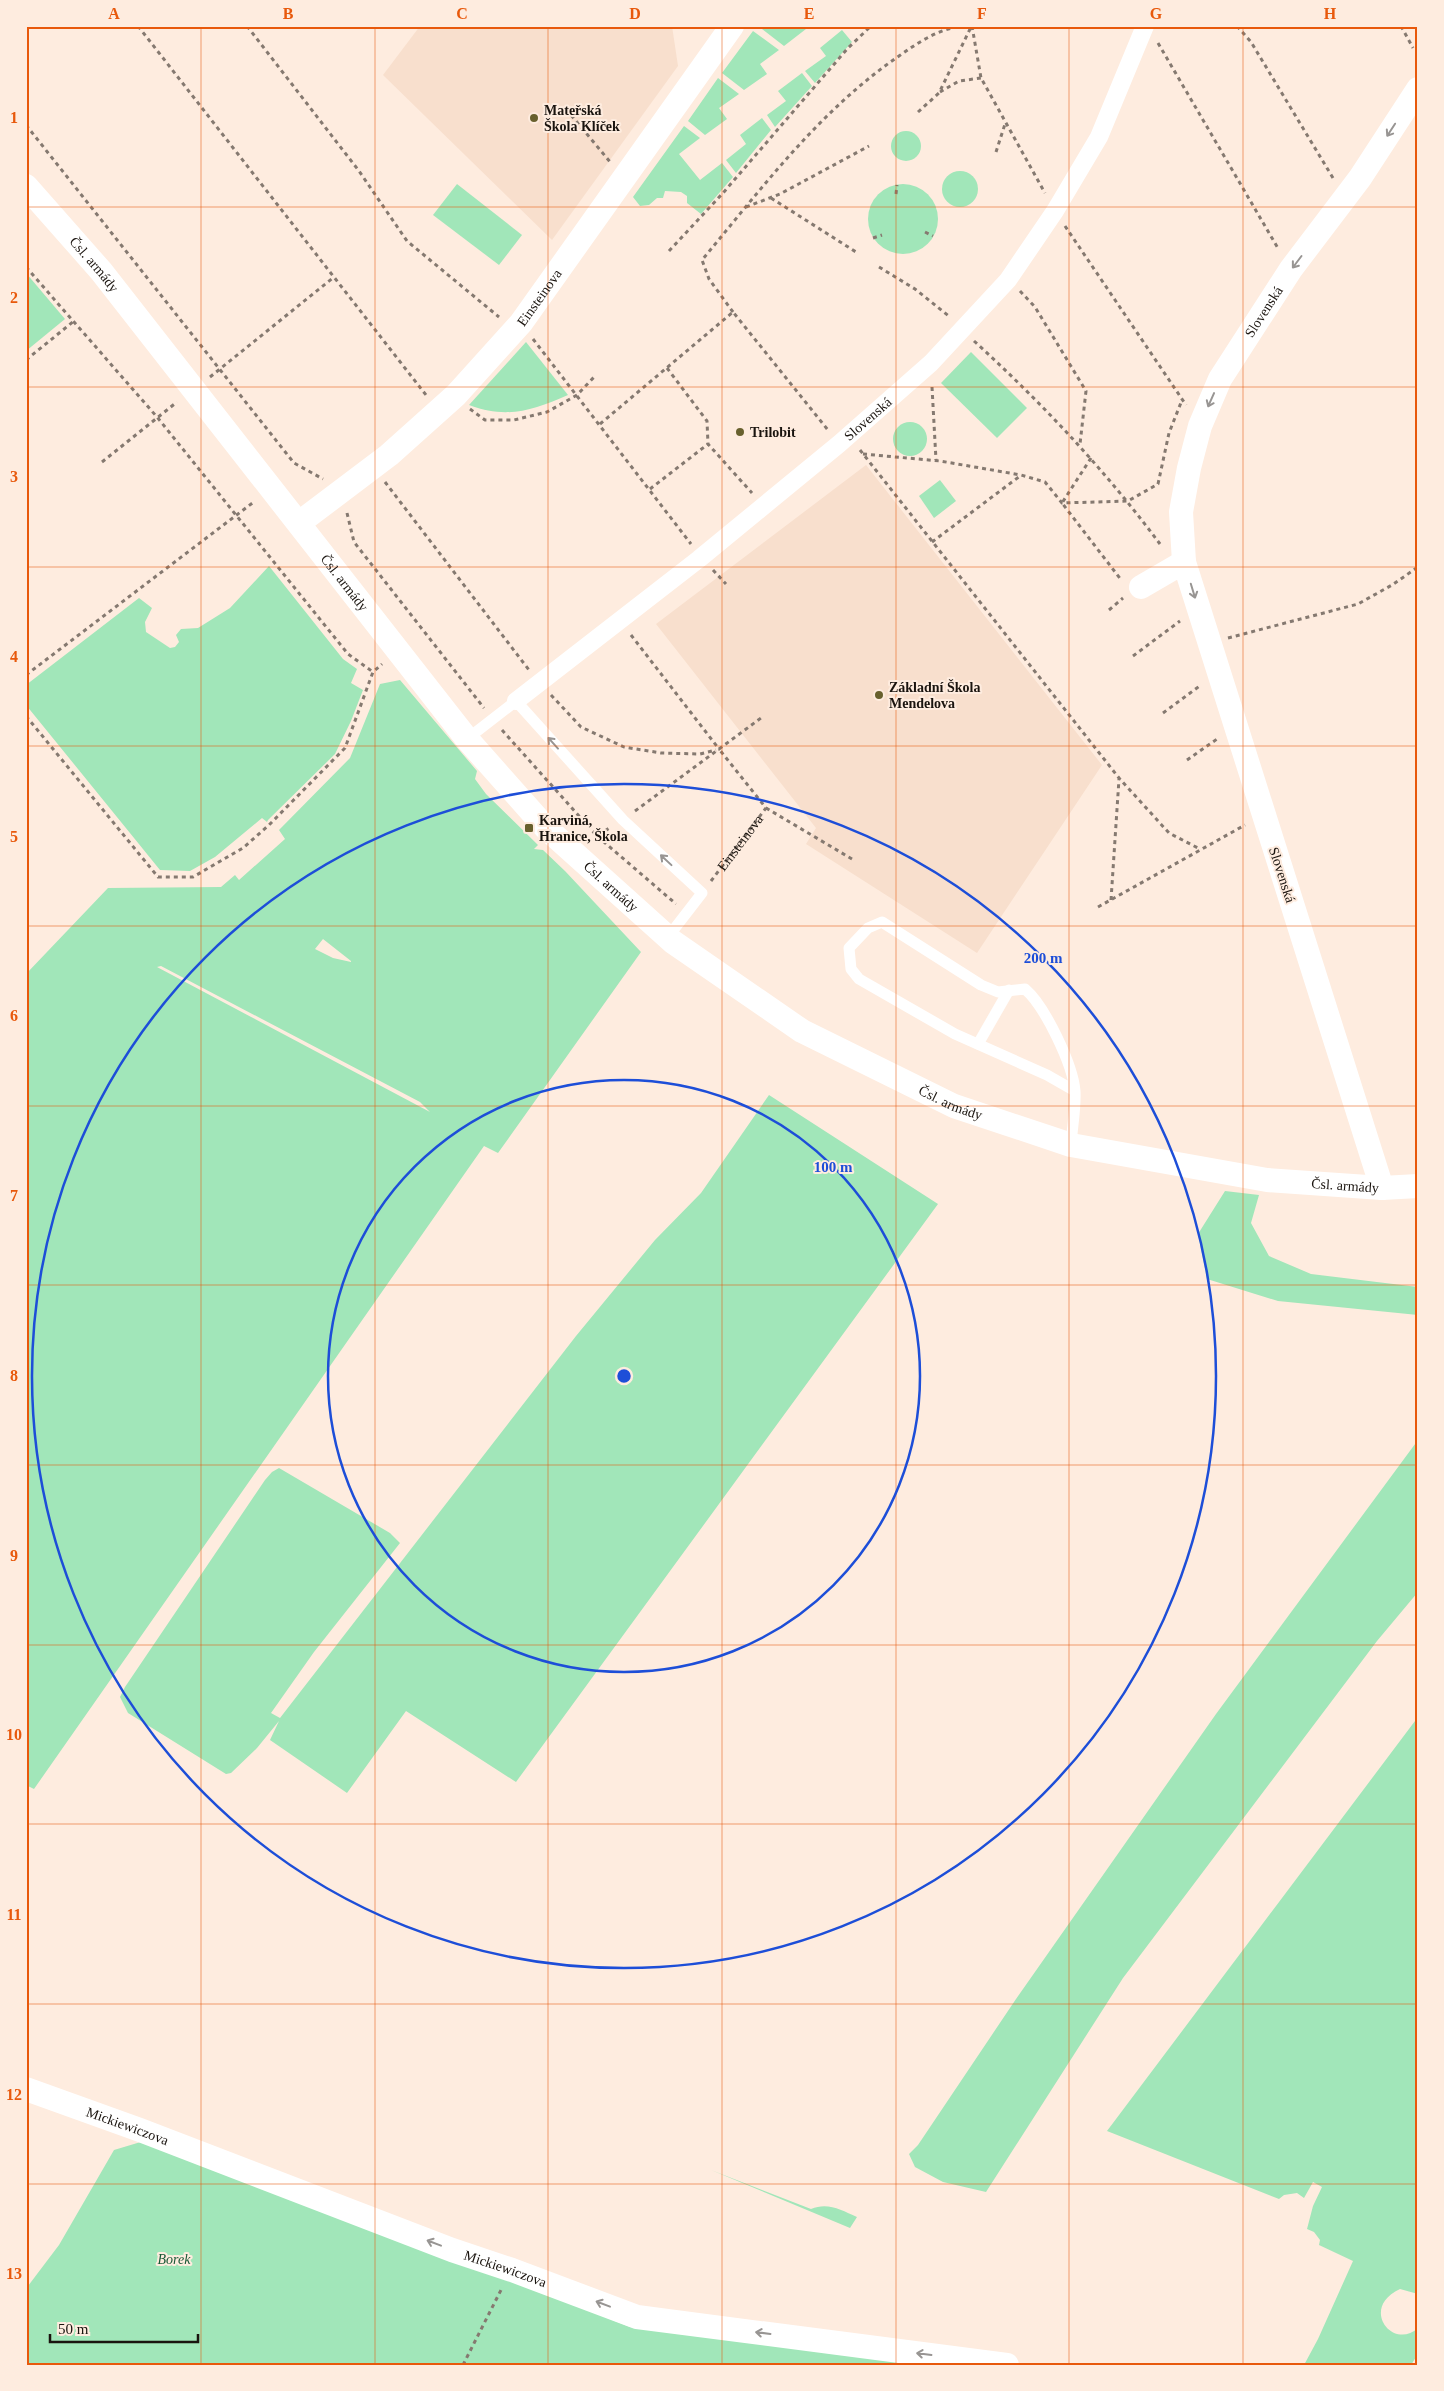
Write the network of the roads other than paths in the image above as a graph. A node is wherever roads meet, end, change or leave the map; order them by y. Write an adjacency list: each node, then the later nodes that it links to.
1 (724, 29): 5 (street, Einsteinova)
2 (1149, 30): 8 (street, Slovenská)
3 (1418, 89): 6 (street, Slovenská, one-way to 6)
4 (26, 186): 5 (street, Čsl. armády)
5 (299, 524): 9 (street, Čsl. armády)
6 (1181, 564): 7 (street); 16 (street, Slovenská, one-way to 16)
7 (1133, 586)
8 (516, 701): 9 (lane); 10 (lane, one-way to 8)
9 (468, 739): 10 (street, Čsl. armády)
10 (668, 938): 14 (street, Čsl. armády)
11 (1009, 990): 12 (lane); 12 (lane); 13 (lane)
12 (978, 1044): 13 (lane)
13 (1075, 1091): 14 (lane)
14 (1071, 1145): 16 (street, Čsl. armády)
15 (1418, 1186): 16 (street, Čsl. armády)
16 (1382, 1188)
17 (26, 2090): 18 (street, Mickiewiczova, one-way to 17)
18 (1007, 2365)

